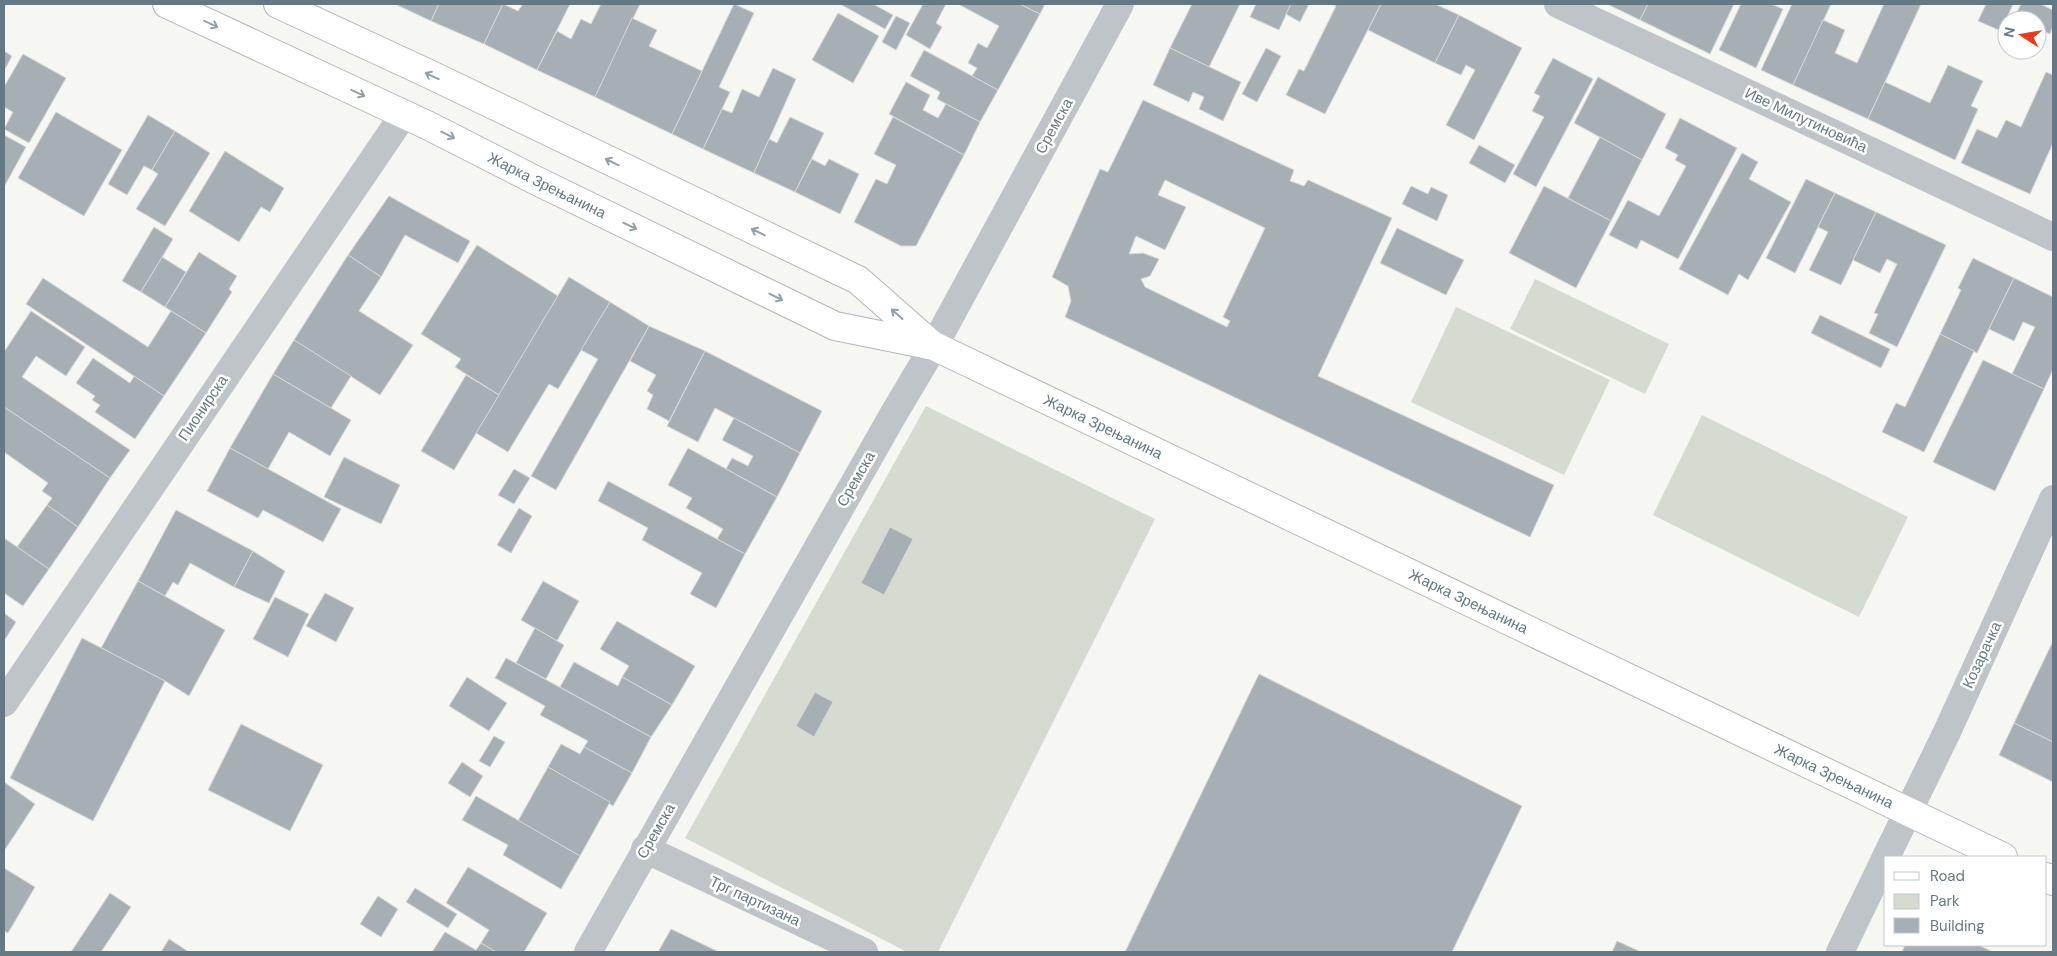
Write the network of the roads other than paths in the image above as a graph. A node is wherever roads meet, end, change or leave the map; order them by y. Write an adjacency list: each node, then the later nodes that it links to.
1 (167, 4): 5 (main road, Жарка Зрењанина, one-way to 5)
2 (278, 4): 7 (main road, Жарка Зрењанина, one-way to 2)
3 (1120, 4): 7 (street, Сремска)
4 (1558, 4): 6 (street, Иве Милутиновића)
5 (404, 114): 7 (main road, Жарка Зрењанина, one-way to 7); 9 (street, Пионирска)
6 (2053, 237)
7 (934, 346): 10 (main road, Жарка Зрењанина); 11 (street, Сремска)
8 (2053, 499): 10 (street, Козарачка)
9 (4, 703)
10 (1908, 811): 12 (street, Козарачка); 13 (main road, Жарка Зрењанина)
11 (645, 849): 15 (street, Сремска); 16 (street, Трг партизана)
12 (1886, 856)
13 (2001, 856)
14 (1884, 861): 17 (street, Козарачка)
15 (588, 952)
16 (864, 952)
17 (1840, 952)

